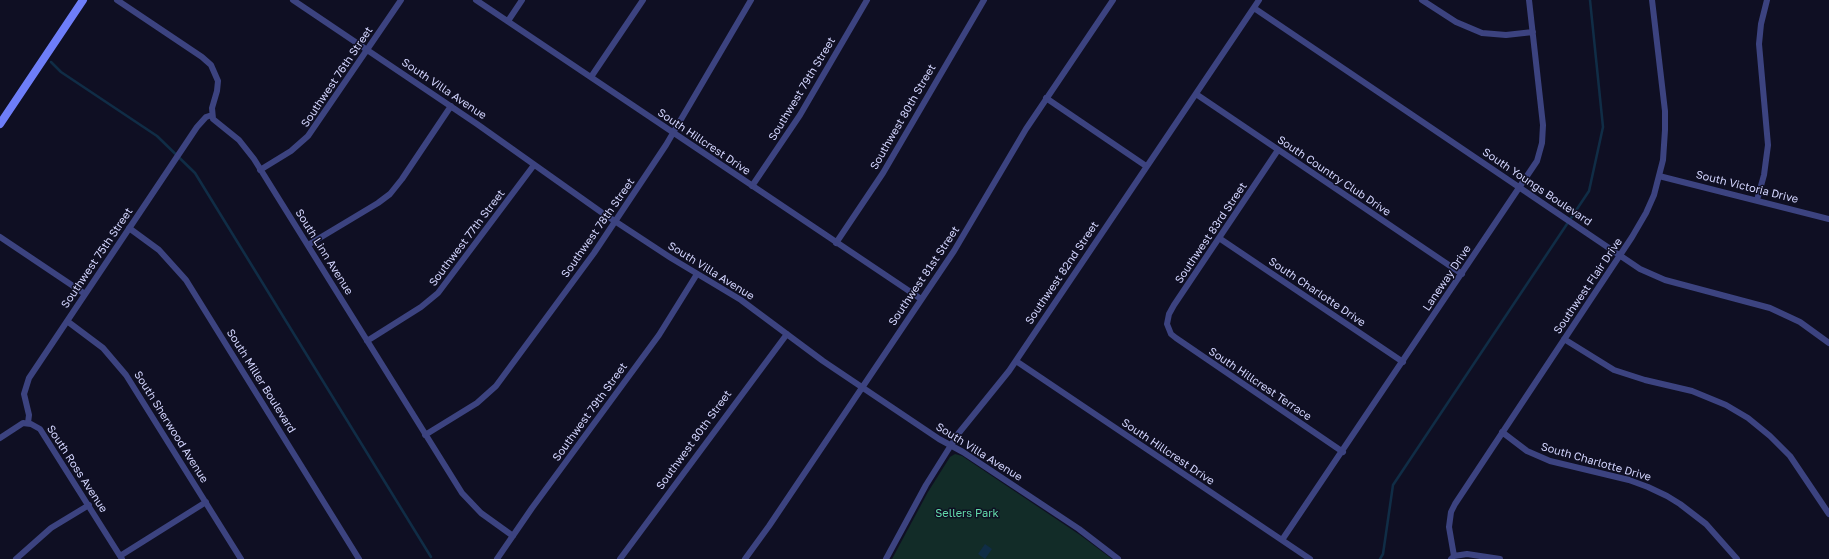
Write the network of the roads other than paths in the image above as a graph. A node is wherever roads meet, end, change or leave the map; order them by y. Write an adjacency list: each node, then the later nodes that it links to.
1 (83, 0): 26 (main road)
2 (117, 0): 25 (street)
3 (293, 0): 20 (street, South Villa Avenue)
4 (401, 0): 20 (street, Southwest 76th Street)
5 (476, 0): 18 (street, South Hillcrest Drive)
6 (522, 0): 18 (street)
7 (643, 0): 21 (street)
8 (751, 0): 27 (street, Southwest 78th Street)
9 (867, 0): 33 (street, Southwest 79th Street)
10 (984, 0): 41 (street, Southwest 80th Street)
11 (1113, 0): 23 (street, Southwest 81st Street)
12 (1259, 0): 17 (street, Southwest 82nd Street)
13 (1422, 0): 19 (street)
14 (1529, 0): 19 (street, Laneway Drive)
15 (1652, 0): 32 (street, Southwest Flair Drive)
16 (1767, 0): 35 (street)
17 (1254, 8): 22 (street, Southwest 82nd Street); 34 (street, South Youngs Boulevard)
18 (508, 21): 21 (street, South Hillcrest Drive)
19 (1533, 32): 34 (street, Laneway Drive)
20 (367, 50): 24 (street, South Villa Avenue); 31 (street, Southwest 76th Street)
21 (591, 78): 27 (street, South Hillcrest Drive)
22 (1196, 94): 28 (street, South Country Club Drive); 30 (street, Southwest 82nd Street)
23 (1046, 98): 30 (street); 47 (street, Southwest 81st Street)
24 (451, 106): 29 (street, South Villa Avenue); 42 (street)
25 (212, 115): 31 (street, South Linn Avenue); 38 (street, Southwest 75th Street)
26 (0, 124)
27 (674, 133): 33 (street, South Hillcrest Drive); 37 (street, Southwest 78th Street)
28 (1278, 150): 40 (street, Southwest 83rd Street); 45 (street, South Country Club Drive)
29 (534, 165): 37 (street, South Villa Avenue); 52 (street, Southwest 77th Street)
30 (1146, 166): 54 (street, Southwest 82nd Street)
31 (260, 170): 42 (street, South Linn Avenue)
32 (1659, 176): 35 (street, South Victoria Drive); 43 (street, Southwest Flair Drive)
33 (752, 186): 41 (street, South Hillcrest Drive)
34 (1520, 187): 43 (street, South Youngs Boulevard); 45 (street, Laneway Drive)
35 (1758, 200): 36 (street, South Victoria Drive)
36 (1829, 219)
37 (615, 222): 44 (street, South Villa Avenue); 59 (street, Southwest 78th Street)
38 (129, 228): 46 (street, Southwest 75th Street); 72 (street, South Miller Boulevard)
39 (0, 236): 46 (street)
40 (1219, 238): 49 (street, Southwest 83rd Street); 55 (street, South Charlotte Drive)
41 (836, 243): 47 (street, South Hillcrest Drive)
42 (308, 245): 52 (street, South Linn Avenue)
43 (1620, 255): 51 (street, Southwest Flair Drive); 53 (street, South Youngs Boulevard)
44 (697, 274): 50 (street, South Villa Avenue); 66 (street, Southwest 79th Street)
45 (1462, 274): 55 (street, Laneway Drive)
46 (85, 294): 48 (street, Southwest 75th Street)
47 (921, 299): 56 (street, Southwest 81st Street)
48 (67, 321): 57 (street, Southwest 75th Street); 63 (street, South Sherwood Avenue)
49 (1169, 329): 62 (street, South Hillcrest Terrace)
50 (787, 334): 56 (street, South Villa Avenue); 74 (street, Southwest 80th Street)
51 (1564, 339): 58 (street, Southwest Flair Drive); 65 (street)
52 (367, 341): 59 (street, South Linn Avenue)
53 (1829, 343)
54 (1016, 361): 61 (street, Southwest 82nd Street); 67 (street, South Hillcrest Drive)
55 (1403, 362): 62 (street, Laneway Drive)
56 (862, 387): 61 (street, South Villa Avenue); 75 (street, Southwest 81st Street)
57 (28, 423): 60 (street); 64 (street, South Ross Avenue)
58 (1502, 432): 69 (street, Southwest Flair Drive); 80 (street, South Charlotte Drive)
59 (425, 435): 66 (street, South Linn Avenue)
60 (0, 438)
61 (951, 445): 76 (street, Southwest 82nd Street); 77 (street, South Villa Avenue)
62 (1343, 452): 67 (street, Laneway Drive)
63 (206, 502): 68 (street); 71 (street, South Sherwood Avenue)
64 (88, 504): 68 (street, South Ross Avenue); 70 (street)
65 (1829, 514)
66 (513, 536): 73 (street, Southwest 79th Street)
67 (1282, 540): 78 (street, South Hillcrest Drive)
68 (121, 557)
69 (1452, 558): 79 (street)
70 (16, 559)
71 (241, 559)
72 (360, 559)
73 (497, 559)
74 (620, 559)
75 (745, 559)
76 (886, 559)
77 (1118, 559)
78 (1310, 559)
79 (1500, 559)
80 (1737, 559)

